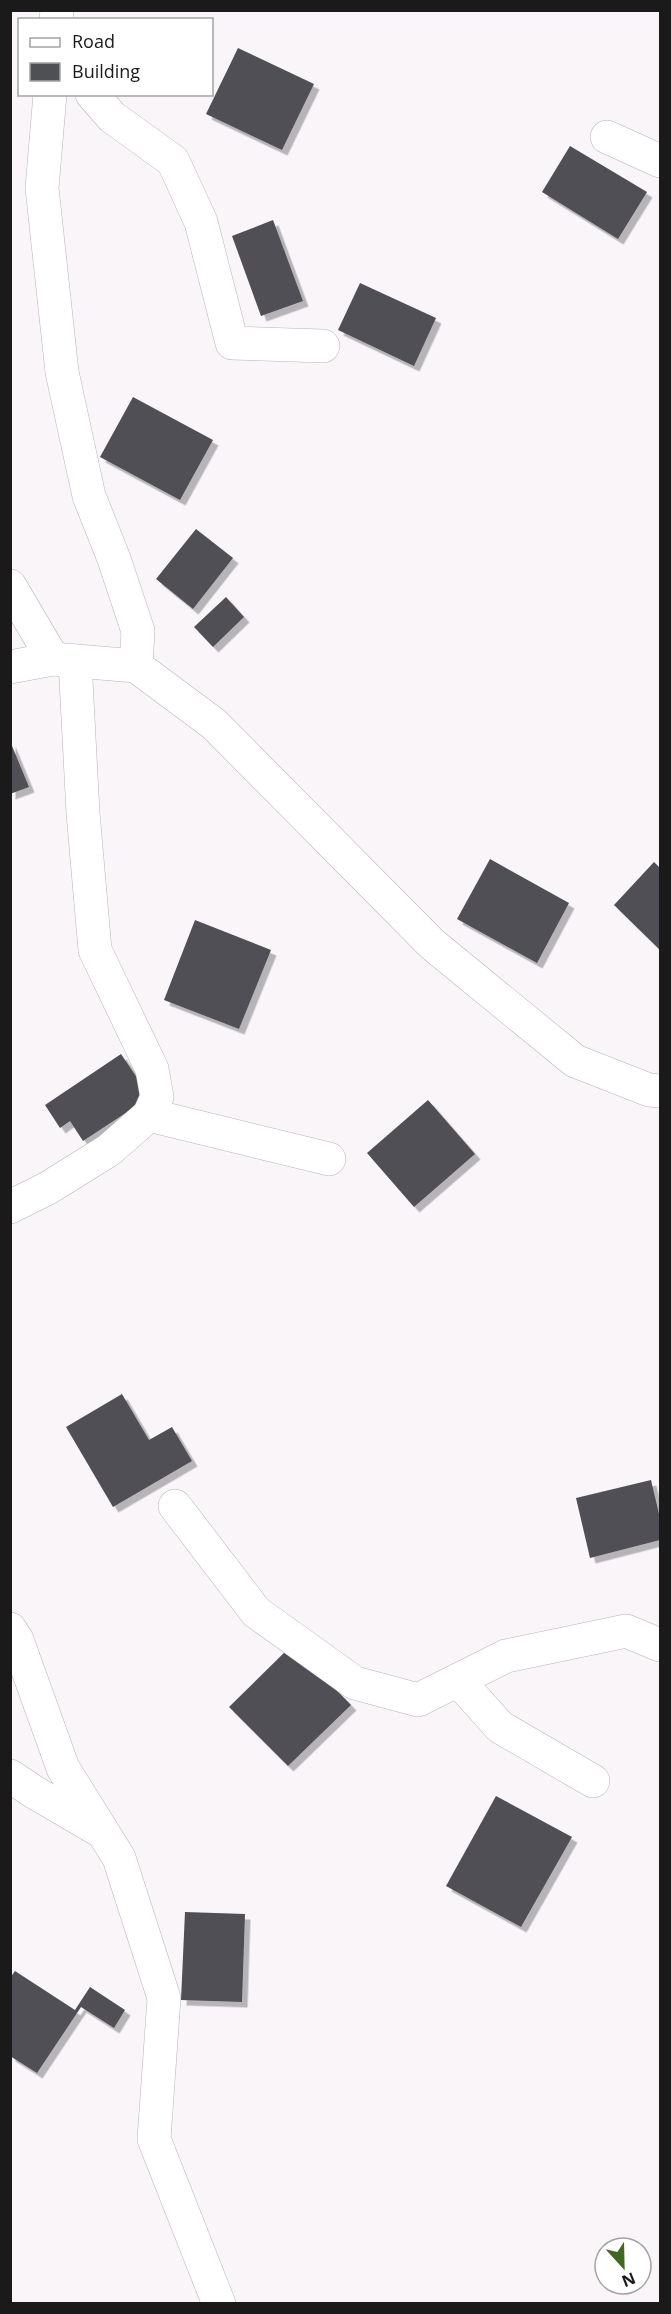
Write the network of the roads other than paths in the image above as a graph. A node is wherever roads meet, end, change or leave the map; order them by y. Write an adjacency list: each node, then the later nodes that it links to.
1 (50, 96): 8 (street)
2 (94, 96): 5 (street)
3 (607, 137): 4 (street)
4 (660, 161)
5 (323, 346)
6 (10, 586): 7 (street)
7 (64, 660): 8 (street); 9 (street); 11 (street)
8 (136, 666): 10 (street)
9 (10, 667)
10 (660, 1091)
11 (148, 1115): 12 (street); 13 (street)
12 (329, 1159)
13 (10, 1207)
14 (175, 1506): 17 (street)
15 (10, 1629): 20 (street)
16 (660, 1645): 17 (street)
17 (458, 1680): 19 (street)
18 (10, 1776): 20 (street)
19 (593, 1781)
20 (103, 1832): 21 (street)
21 (219, 2304)

